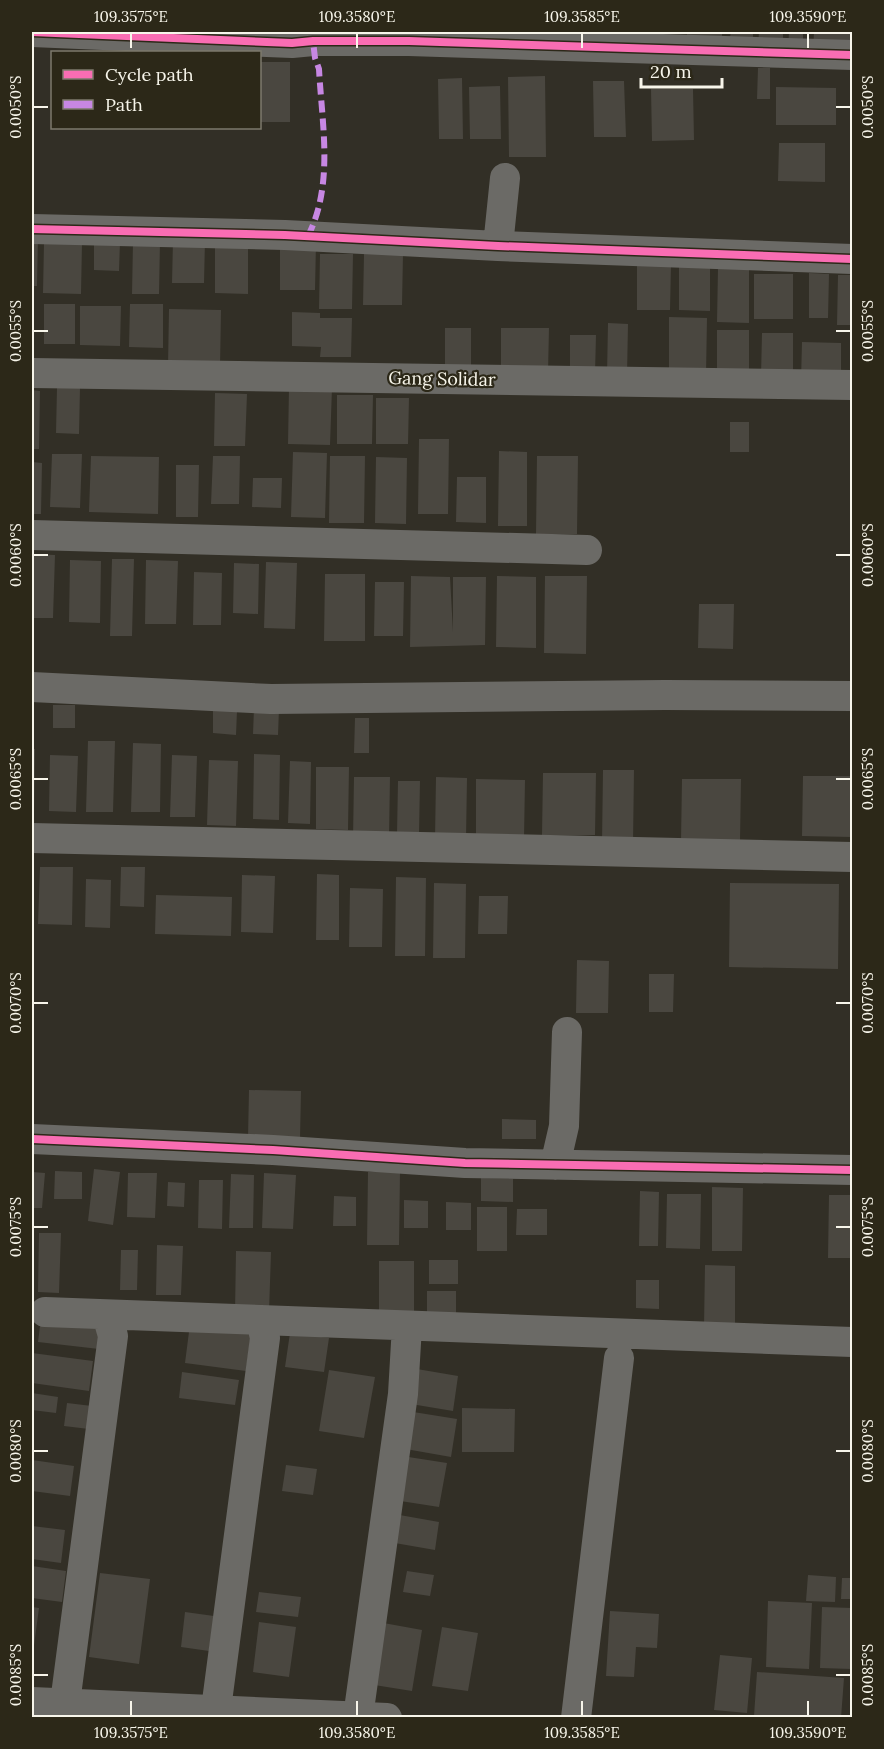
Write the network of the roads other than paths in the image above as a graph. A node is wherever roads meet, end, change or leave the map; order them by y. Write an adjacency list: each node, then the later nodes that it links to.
1 (32, 32): 2 (street)
2 (852, 55)
3 (505, 178): 5 (street)
4 (32, 229): 5 (street)
5 (498, 246): 6 (street)
6 (852, 260)
7 (32, 373): 8 (street, Gang Solidar)
8 (852, 385)
9 (32, 535): 10 (street)
10 (587, 550)
11 (32, 687): 12 (street)
12 (852, 696)
13 (32, 838): 14 (street)
14 (852, 857)
15 (567, 1032): 17 (street)
16 (32, 1139): 17 (street)
17 (555, 1165): 18 (street)
18 (852, 1170)
19 (45, 1312): 20 (street)
20 (107, 1315): 21 (street); 26 (street)
21 (261, 1320): 22 (street); 27 (street)
22 (407, 1326): 23 (street); 28 (street)
23 (852, 1342)
24 (619, 1358): 30 (street)
25 (32, 1702): 26 (street)
26 (65, 1703): 27 (street)
27 (216, 1709): 28 (street)
28 (358, 1717): 29 (street)
29 (387, 1718)
30 (576, 1718)

